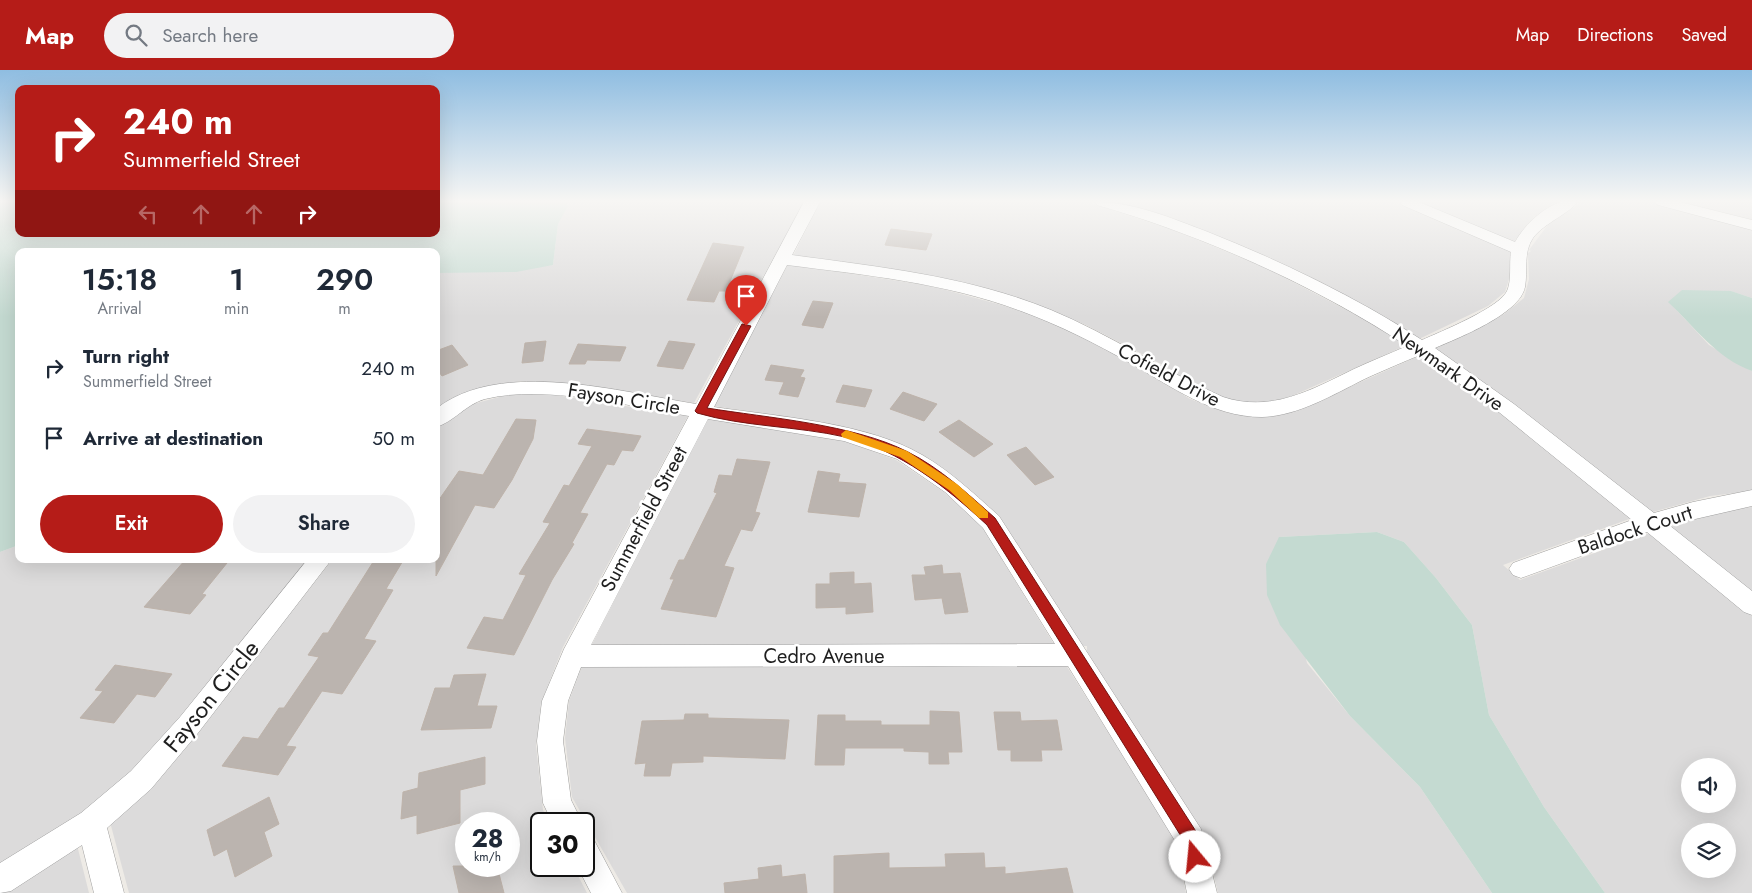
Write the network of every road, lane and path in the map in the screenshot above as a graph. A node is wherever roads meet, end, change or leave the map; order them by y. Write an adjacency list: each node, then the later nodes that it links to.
1 (792, 240): 6 (street, Summerfield Street)
2 (1212, 240): 7 (street, Newmark Drive)
3 (1497, 240): 5 (street)
4 (1526, 240): 5 (street)
5 (1519, 250): 7 (street, Cofield Drive)
6 (782, 259): 7 (street, Cofield Drive); 8 (street, Summerfield Street)
7 (1421, 347): 11 (street, Newmark Drive)
8 (701, 411): 9 (street, Fayson Circle); 15 (street, Summerfield Street); 16 (street, Fayson Circle)
9 (440, 417)
10 (1752, 498): 11 (street, Baldock Court)
11 (1650, 522): 13 (street, Baldock Court); 14 (street, Newmark Drive)
12 (318, 563): 18 (street, Fayson Circle)
13 (1521, 569)
14 (1752, 605)
15 (573, 656): 16 (street, Cedro Avenue); 17 (street, Summerfield Street)
16 (1074, 656): 23 (street, Fayson Circle)
17 (563, 812)
18 (91, 823): 20 (street, Fayson Circle); 21 (street)
19 (595, 871): 22 (street)
20 (0, 880)
21 (109, 893)
22 (607, 893)
23 (1202, 893)

